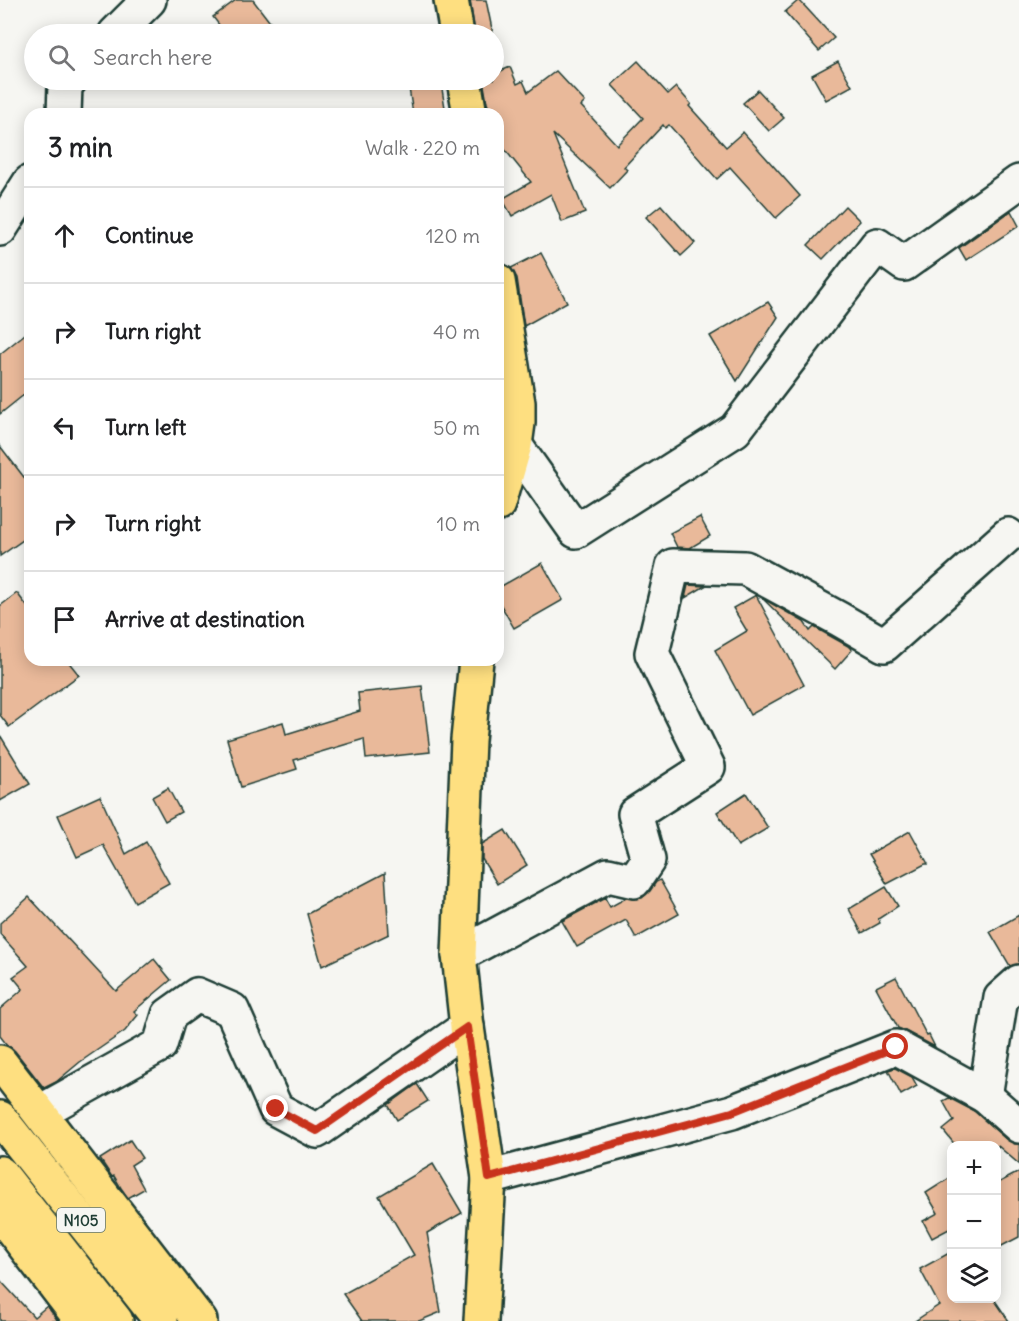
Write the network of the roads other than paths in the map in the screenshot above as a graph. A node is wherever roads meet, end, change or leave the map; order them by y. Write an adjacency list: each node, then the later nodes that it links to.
1 (149, 0): 3 (street)
2 (451, 0): 4 (main road)
3 (125, 24)
4 (455, 24)
5 (65, 90): 7 (street)
6 (466, 90): 8 (main road)
7 (64, 108)
8 (469, 108)
9 (1019, 182): 13 (street)
10 (24, 191): 11 (street)
11 (0, 229)
12 (504, 317): 13 (main road)
13 (515, 445): 14 (main road)
14 (504, 483)
15 (1008, 535): 17 (street)
16 (475, 666): 17 (main road)
17 (459, 955): 19 (main road)
18 (1019, 982): 21 (street)
19 (467, 1027): 22 (street); 26 (main road)
20 (0, 1062): 22 (main road)
21 (984, 1096): 24 (street); 26 (street)
22 (40, 1112): 31 (main road)
23 (0, 1118): 30 (main road, N105)
24 (1019, 1126)
25 (0, 1173): 29 (main road, N105)
26 (489, 1178): 32 (main road)
27 (0, 1214): 28 (main road)
28 (82, 1321)
29 (116, 1321)
30 (161, 1321)
31 (200, 1321)
32 (481, 1321)

